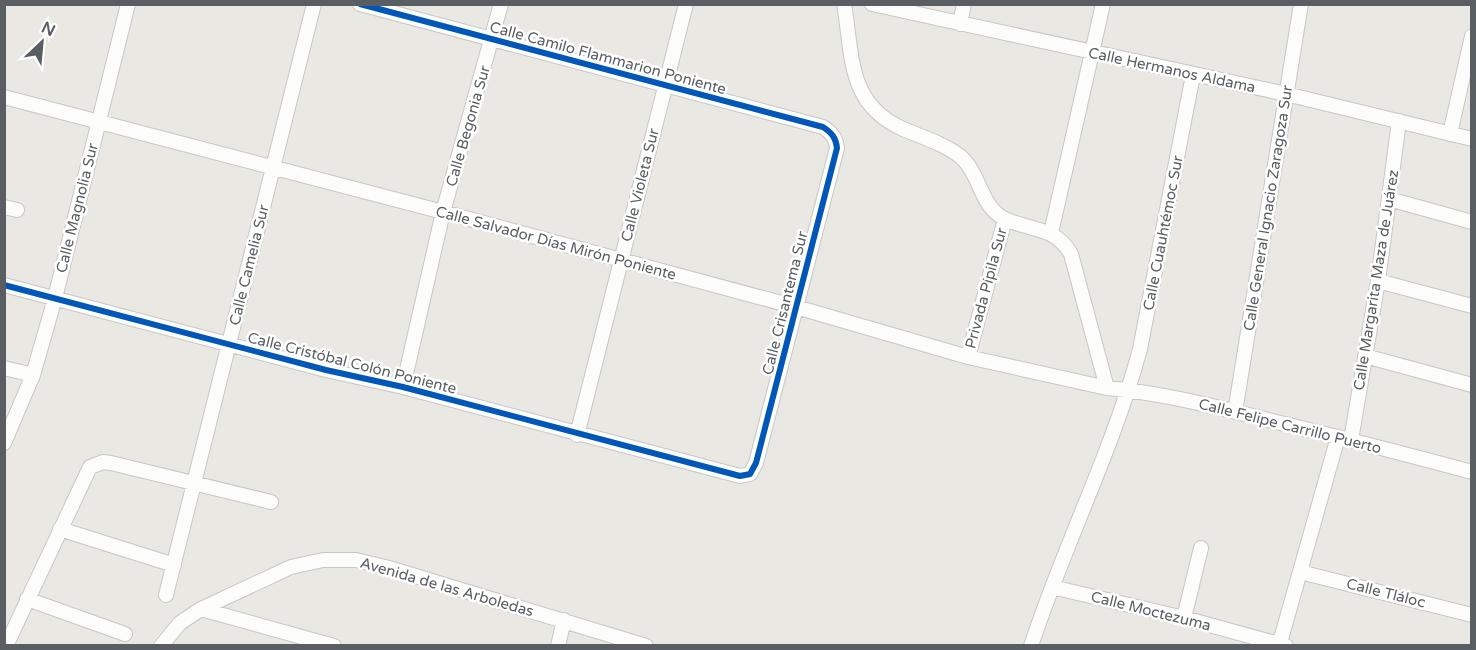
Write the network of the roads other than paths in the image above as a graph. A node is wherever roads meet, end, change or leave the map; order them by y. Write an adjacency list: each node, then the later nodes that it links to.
1 (128, 4): 20 (street, Calle Magnolia Sur)
2 (314, 4): 24 (street, Calle Camelia Sur)
3 (360, 4): 13 (street, Calle Camilo Flammarion Poniente)
4 (501, 4): 13 (street, Calle Begonia Sur)
5 (686, 4): 16 (street, Calle Violeta Sur)
6 (844, 4): 27 (street)
7 (872, 4): 11 (street, Calle Hermanos Aldama)
8 (964, 4): 11 (street)
9 (1103, 4): 14 (street)
10 (1301, 4): 17 (street, Calle General Ignacio Zaragoza Sur)
11 (960, 24): 14 (street, Calle Hermanos Aldama)
12 (1472, 36): 21 (street)
13 (492, 40): 16 (street, Calle Camilo Flammarion Poniente); 26 (street, Calle Begonia Sur)
14 (1092, 53): 15 (street, Calle Hermanos Aldama); 29 (street)
15 (1193, 75): 17 (street, Calle Hermanos Aldama); 44 (street, Calle Cuauhtémoc Sur)
16 (666, 86): 23 (street, Calle Camilo Flammarion Poniente); 30 (street, Calle Violeta Sur)
17 (1286, 94): 19 (street, Calle Hermanos Aldama); 45 (street, Calle General Ignacio Zaragoza Sur)
18 (4, 97): 20 (street, Calle Salvador Días Mirón Poniente)
19 (1399, 121): 21 (street, Calle Hermanos Aldama); 25 (street, Calle Margarita Maza de Juárez)
20 (98, 122): 24 (street, Calle Salvador Días Mirón Poniente); 33 (street, Calle Magnolia Sur)
21 (1450, 134): 22 (street, Calle Hermanos Aldama)
22 (1472, 139)
23 (837, 148): 35 (street, Calle Crisantema Sur)
24 (274, 168): 26 (street, Calle Salvador Días Mirón Poniente); 36 (street, Calle Camelia Sur)
25 (1389, 199): 28 (street); 31 (street, Calle Margarita Maza de Juárez)
26 (443, 212): 30 (street, Calle Salvador Días Mirón Poniente); 42 (street, Calle Begonia Sur)
27 (1005, 219): 29 (street); 38 (street, Privada Pípila Sur)
28 (1472, 222)
29 (1051, 233): 43 (street)
30 (621, 261): 35 (street, Calle Salvador Días Mirón Poniente); 46 (street, Calle Violeta Sur)
31 (1378, 281): 34 (street); 37 (street, Calle Margarita Maza de Juárez)
32 (4, 285): 33 (street, Calle Cristóbal Colón Poniente)
33 (56, 298): 36 (street, Calle Cristóbal Colón Poniente); 40 (street, Calle Magnolia Sur)
34 (1472, 306)
35 (796, 307): 38 (street, Calle Salvador Días Mirón Poniente); 49 (street, Calle Crisantema Sur)
36 (229, 343): 42 (street, Calle Cristóbal Colón Poniente); 51 (street, Calle Camelia Sur)
37 (1365, 356): 41 (street); 47 (street, Calle Margarita Maza de Juárez)
38 (968, 357): 43 (street, Calle Salvador Días Mirón Poniente)
39 (4, 368): 40 (street)
40 (33, 375): 48 (street, Calle Magnolia Sur)
41 (1472, 385)
42 (403, 387): 46 (street, Calle Cristóbal Colón Poniente)
43 (1107, 388): 44 (street, Calle Felipe Carrillo Puerto)
44 (1129, 390): 45 (street, Calle Felipe Carrillo Puerto); 57 (street, Calle Cuauhtémoc Sur)
45 (1235, 412): 47 (street, Calle Felipe Carrillo Puerto)
46 (577, 435): 49 (street, Calle Cristóbal Colón Poniente)
47 (1345, 438): 50 (street, Calle Felipe Carrillo Puerto); 56 (street, Calle Margarita Maza de Juárez)
48 (5, 442)
49 (756, 463)
50 (1472, 472)
51 (195, 483): 52 (street); 53 (street); 55 (street, Calle Camelia Sur)
52 (272, 502)
53 (60, 529): 55 (street); 59 (street)
54 (1201, 548): 62 (street)
55 (174, 565): 58 (street, Calle Camelia Sur)
56 (1300, 572): 61 (street, Calle Tláloc); 71 (street, Calle Margarita Maza de Juárez)
57 (1052, 587): 62 (street, Calle Moctezuma); 70 (street, Calle Cuauhtémoc Sur)
58 (166, 595)
59 (27, 599): 64 (street); 65 (street)
60 (201, 609): 63 (street, Avenida de las Arboledas); 66 (street, Avenida de las Arboledas); 67 (street)
61 (1472, 615)
62 (1184, 618): 71 (street, Calle Moctezuma)
63 (564, 620): 68 (street); 69 (street, Avenida de las Arboledas)
64 (125, 634)
65 (6, 645)
66 (160, 645)
67 (334, 645)
68 (558, 645)
69 (646, 645)
70 (1031, 645)
71 (1281, 645)

